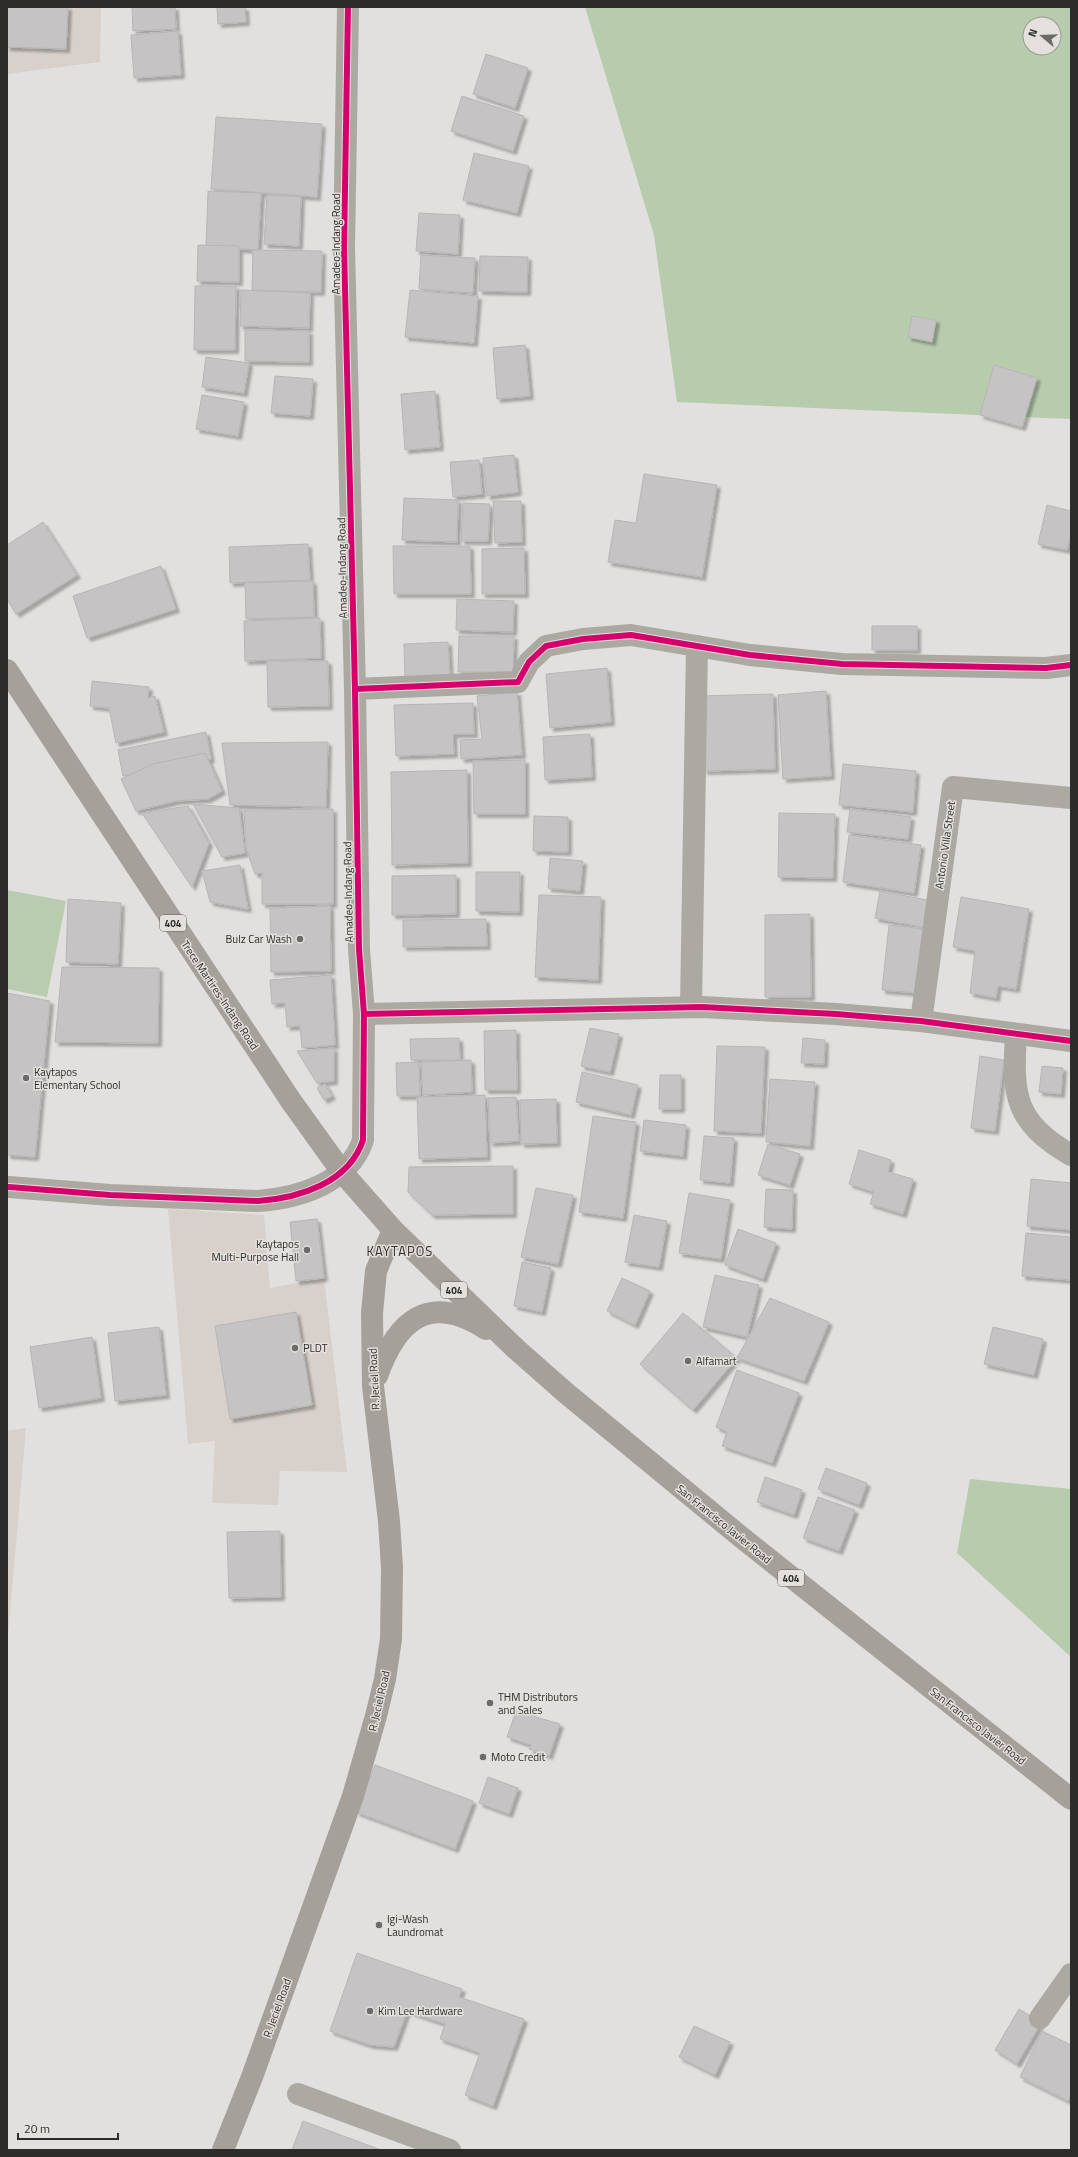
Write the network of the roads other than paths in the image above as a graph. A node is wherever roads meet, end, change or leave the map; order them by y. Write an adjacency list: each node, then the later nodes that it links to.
1 (348, 7): 5 (street, Amadeo-Indang Road)
2 (697, 646): 3 (street); 5 (street); 7 (street)
3 (1071, 665)
4 (7, 670): 13 (main road, Trece Martires-Indang Road / 404)
5 (355, 689): 8 (street, Amadeo-Indang Road)
6 (1071, 798): 9 (street, Antonio Villa Street)
7 (691, 1006): 8 (street); 9 (street)
8 (364, 1014): 13 (street, Amadeo-Indang Road)
9 (921, 1021): 10 (street)
10 (1016, 1035): 11 (street); 12 (street)
11 (1071, 1041)
12 (1071, 1155)
13 (342, 1172): 14 (street); 15 (main road, Trece Martires-Indang Road / 404)
14 (9, 1187)
15 (393, 1230): 16 (main road, San Francisco Javier Road / 404); 17 (main road, R. Jeciel Road)
16 (516, 1349): 17 (main road); 18 (main road, San Francisco Javier Road / 404)
17 (373, 1386): 22 (main road, R. Jeciel Road)
18 (1071, 1799)
19 (1071, 1974): 20 (street)
20 (1040, 2018)
21 (298, 2094): 23 (street)
22 (223, 2150)
23 (450, 2150)

